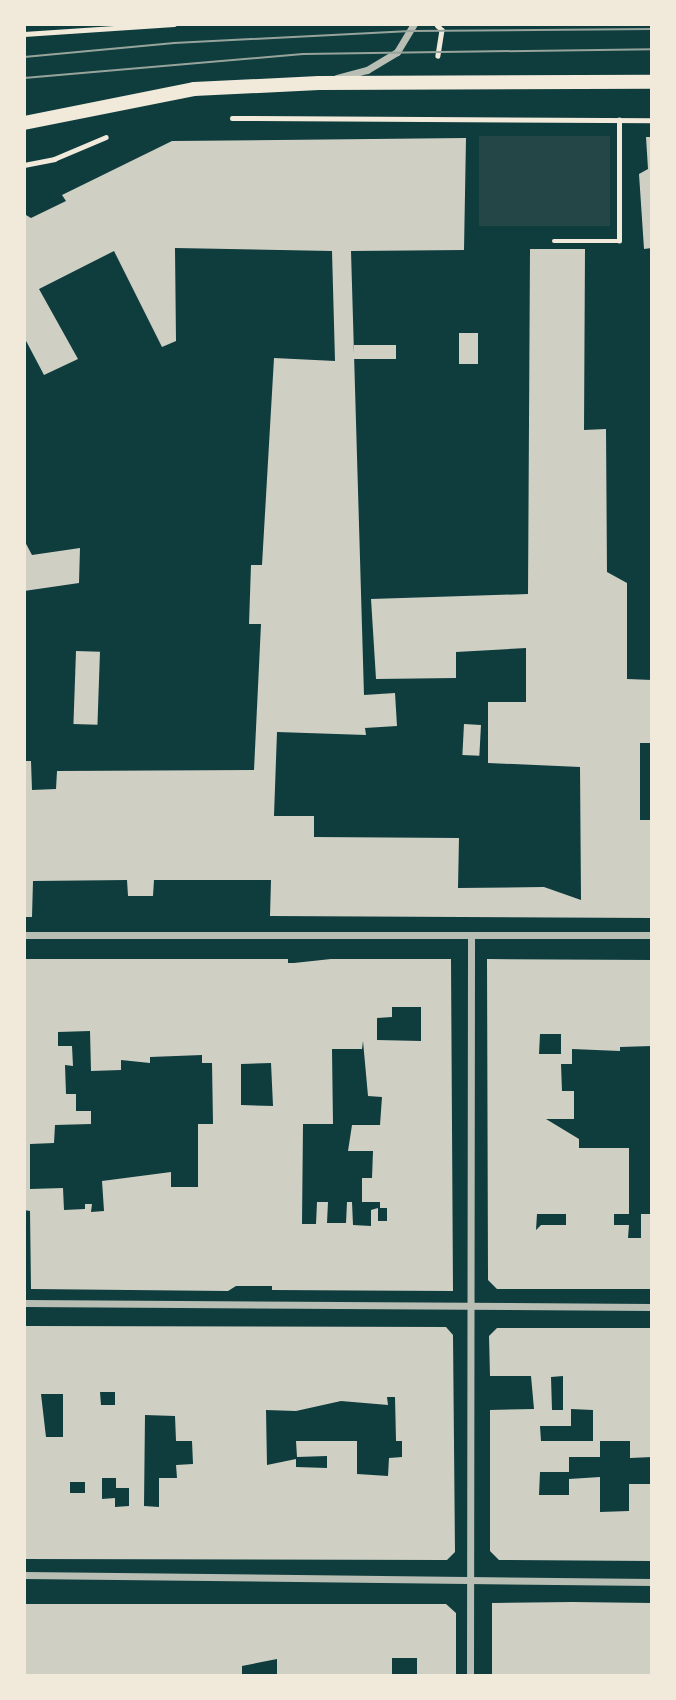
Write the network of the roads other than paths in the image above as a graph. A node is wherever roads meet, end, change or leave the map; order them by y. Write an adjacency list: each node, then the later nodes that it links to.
1 (414, 24): 3 (street)
2 (652, 82): 3 (main road)
3 (319, 83): 4 (main road)
4 (24, 122)
5 (24, 935): 7 (street)
6 (652, 935): 7 (street)
7 (471, 936): 9 (street)
8 (24, 1303): 9 (street)
9 (471, 1305): 10 (street); 12 (street)
10 (652, 1307)
11 (24, 1575): 12 (street)
12 (470, 1581): 13 (street); 14 (street)
13 (652, 1582)
14 (470, 1675)

